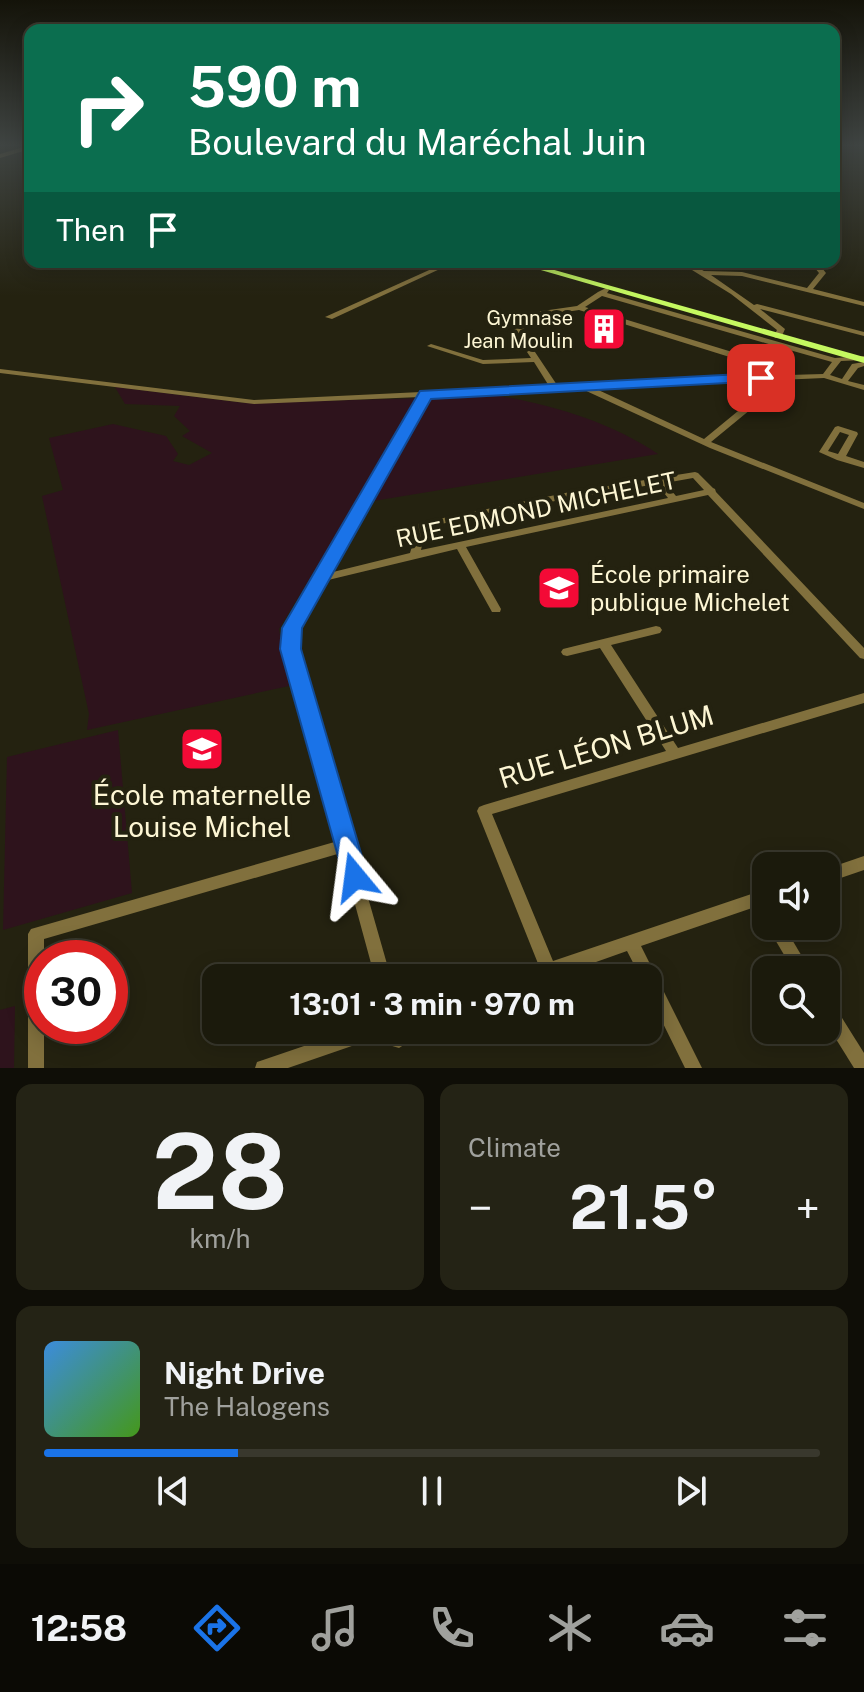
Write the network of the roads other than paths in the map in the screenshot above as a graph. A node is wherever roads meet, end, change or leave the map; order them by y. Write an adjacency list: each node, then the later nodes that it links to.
1 (439, 268): 11 (street)
2 (535, 268): 7 (main road)
3 (695, 268): 5 (street)
4 (818, 268): 6 (street)
5 (705, 273): 6 (street); 9 (street)
6 (809, 290): 8 (street)
7 (605, 291): 10 (street); 13 (street); 13 (main road)
8 (864, 304)
9 (751, 305): 12 (street); 13 (street)
10 (579, 308): 16 (street); 20 (street)
11 (329, 317)
12 (864, 334)
13 (778, 337): 15 (main road); 20 (street)
14 (431, 346): 16 (street)
15 (836, 355): 17 (main road); 19 (street)
16 (537, 360): 23 (street)
17 (860, 360): 21 (street)
18 (0, 371): 25 (street)
19 (825, 376): 20 (street); 21 (street)
20 (751, 377): 22 (street); 26 (street)
21 (844, 381): 24 (street)
22 (582, 386): 23 (street); 26 (street)
23 (555, 388): 25 (street)
24 (864, 388)
25 (426, 394): 35 (street)
26 (705, 442): 32 (street)
27 (840, 458): 28 (street)
28 (864, 465)
29 (659, 481): 30 (street); 31 (street); 34 (street)
30 (712, 491): 31 (street, RUE EDMOND MICHELET); 40 (street)
31 (674, 499): 33 (street, RUE EDMOND MICHELET)
32 (864, 506)
33 (460, 545): 34 (street, RUE EDMOND MICHELET); 36 (street)
34 (415, 555): 35 (street, RUE EDMOND MICHELET)
35 (323, 578): 43 (street)
36 (496, 609)
37 (656, 630): 38 (street)
38 (603, 643): 39 (street); 42 (street)
39 (567, 652)
40 (864, 655)
41 (864, 698): 42 (street, RUE LÉON BLUM)
42 (674, 753): 49 (street, RUE LÉON BLUM)
43 (346, 845): 48 (street); 53 (street)
44 (864, 863): 45 (street)
45 (840, 871)
46 (752, 905): 47 (street)
47 (631, 942): 50 (street); 55 (street)
48 (379, 964)
49 (546, 964)
50 (569, 964)
51 (840, 1030): 56 (street)
52 (334, 1044): 54 (street)
53 (36, 1068)
54 (263, 1068)
55 (694, 1068)
56 (864, 1068)

